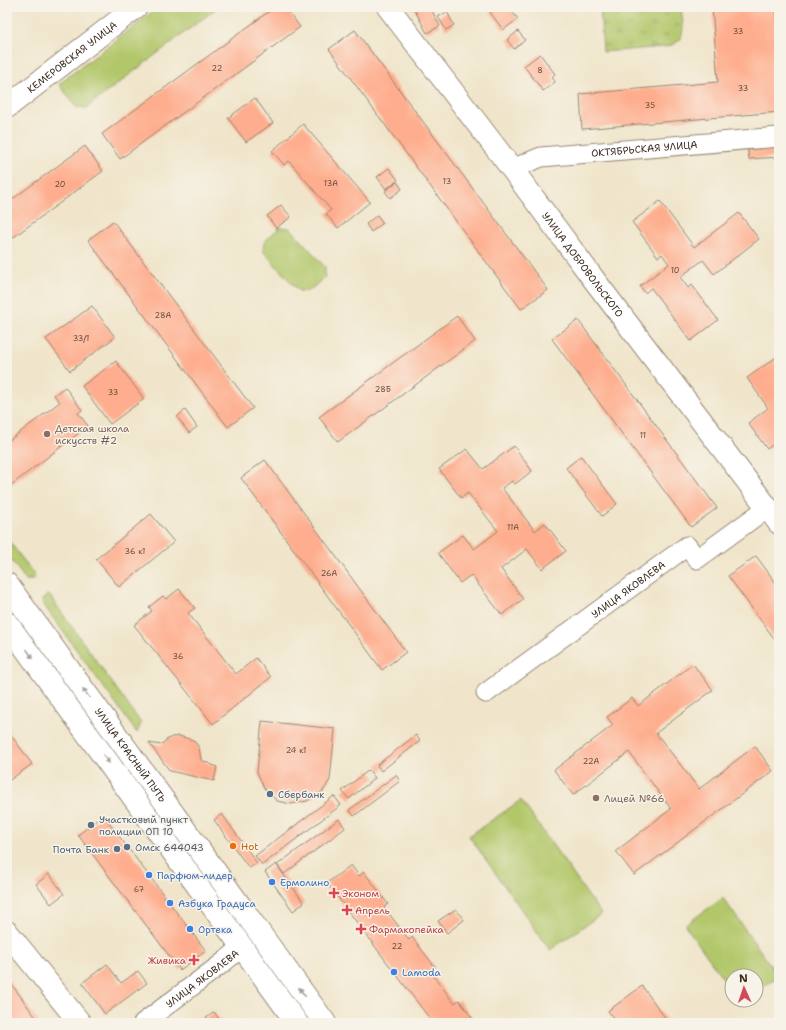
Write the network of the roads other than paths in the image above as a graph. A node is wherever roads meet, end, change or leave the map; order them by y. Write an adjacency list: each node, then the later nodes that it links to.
1 (136, 7): 3 (main road, КЕМЕРОВСКАЯ УЛИЦА)
2 (388, 7): 5 (main road, УЛИЦА ДОБРОВОЛЬСКОГО)
3 (7, 107)
4 (779, 137): 5 (street, ОКТЯБРЬСКАЯ УЛИЦА)
5 (512, 169): 6 (main road, УЛИЦА ДОБРОВОЛЬСКОГО)
6 (773, 515): 9 (street, УЛИЦА ЯКОВЛЕВА)
7 (7, 584): 10 (main road, УЛИЦА КРАСНЫЙ ПУТЬ, one-way to 7)
8 (7, 623): 12 (main road, one-way to 12)
9 (486, 693)
10 (258, 931): 12 (main road); 16 (main road, УЛИЦА КРАСНЫЙ ПУТЬ, one-way to 10)
11 (7, 932): 13 (main road)
12 (242, 947): 14 (street, УЛИЦА ЯКОВЛЕВА); 15 (main road)
13 (80, 1023)
14 (143, 1023)
15 (298, 1023)
16 (325, 1023)

